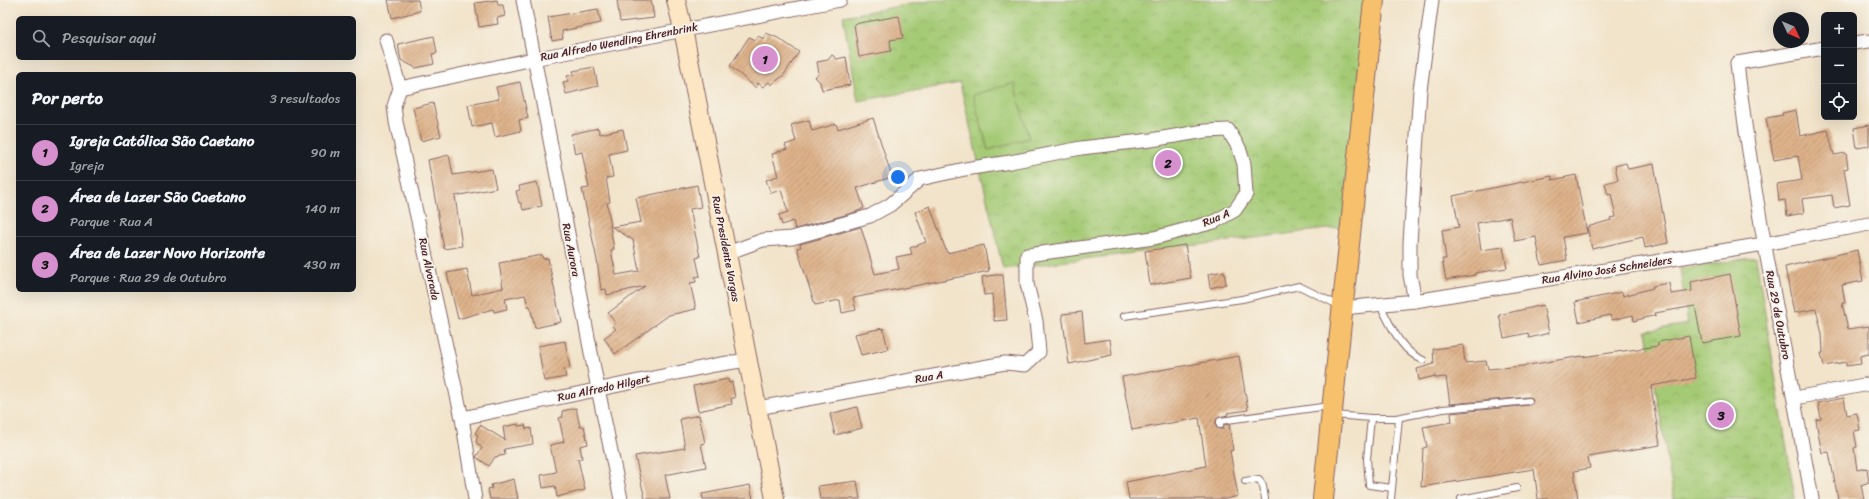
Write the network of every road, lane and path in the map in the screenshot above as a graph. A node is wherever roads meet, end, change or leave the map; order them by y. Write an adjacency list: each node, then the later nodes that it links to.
1 (523, 0): 12 (street, Rua Aurora)
2 (676, 0): 7 (main road, Rua Presidente Vargas)
3 (840, 0): 6 (street, Rua Alfredo Wendling Ehrenbrink)
4 (1374, 0): 19 (main road)
5 (1432, 0): 17 (street)
6 (815, 2): 7 (street, Rua Alfredo Wendling Ehrenbrink)
7 (683, 29): 12 (street, Rua Alfredo Wendling Ehrenbrink); 16 (main road, Rua Presidente Vargas)
8 (386, 40): 13 (street)
9 (1869, 41): 10 (street)
10 (1857, 43)
11 (1821, 49): 15 (street, Rua 29 de Outubro)
12 (534, 58): 13 (street, Rua Alfredo Wendling Ehrenbrink); 24 (street, Rua Aurora)
13 (400, 88): 29 (street, Rua Alvorada)
14 (1869, 224): 15 (street, Rua Alvino José Schneiders)
15 (1764, 244): 17 (street, Rua Alvino José Schneiders); 25 (street, Rua 29 de Outubro)
16 (727, 252): 21 (main road, Rua Presidente Vargas); 27 (street, Rua A)
17 (1415, 301): 18 (street, Rua Alvino José Schneiders)
18 (1380, 304): 19 (street, Rua Alvino José Schneiders); 22 (lane)
19 (1343, 308): 20 (lane); 28 (main road)
20 (1124, 316)
21 (747, 360): 24 (street, Rua Alfredo Hilgert); 27 (main road, Rua Presidente Vargas)
22 (1423, 360)
23 (1869, 384): 25 (street)
24 (598, 389): 29 (street, Rua Alfredo Hilgert); 37 (street, Rua Aurora)
25 (1795, 398): 43 (street, Rua 29 de Outubro)
26 (1529, 401): 31 (lane)
27 (757, 408): 38 (main road, Rua Presidente Vargas)
28 (1333, 410): 30 (lane); 32 (lane); 40 (main road)
29 (462, 418): 36 (street, Rua Alvorada)
30 (1370, 418): 31 (lane); 34 (lane)
31 (1399, 418): 34 (lane)
32 (1220, 425)
33 (1244, 481): 39 (lane)
34 (1392, 488): 41 (lane)
35 (1517, 488): 42 (lane)
36 (475, 499)
37 (621, 499)
38 (775, 499)
39 (1265, 499)
40 (1323, 499)
41 (1391, 499)
42 (1461, 499)
43 (1812, 499)

